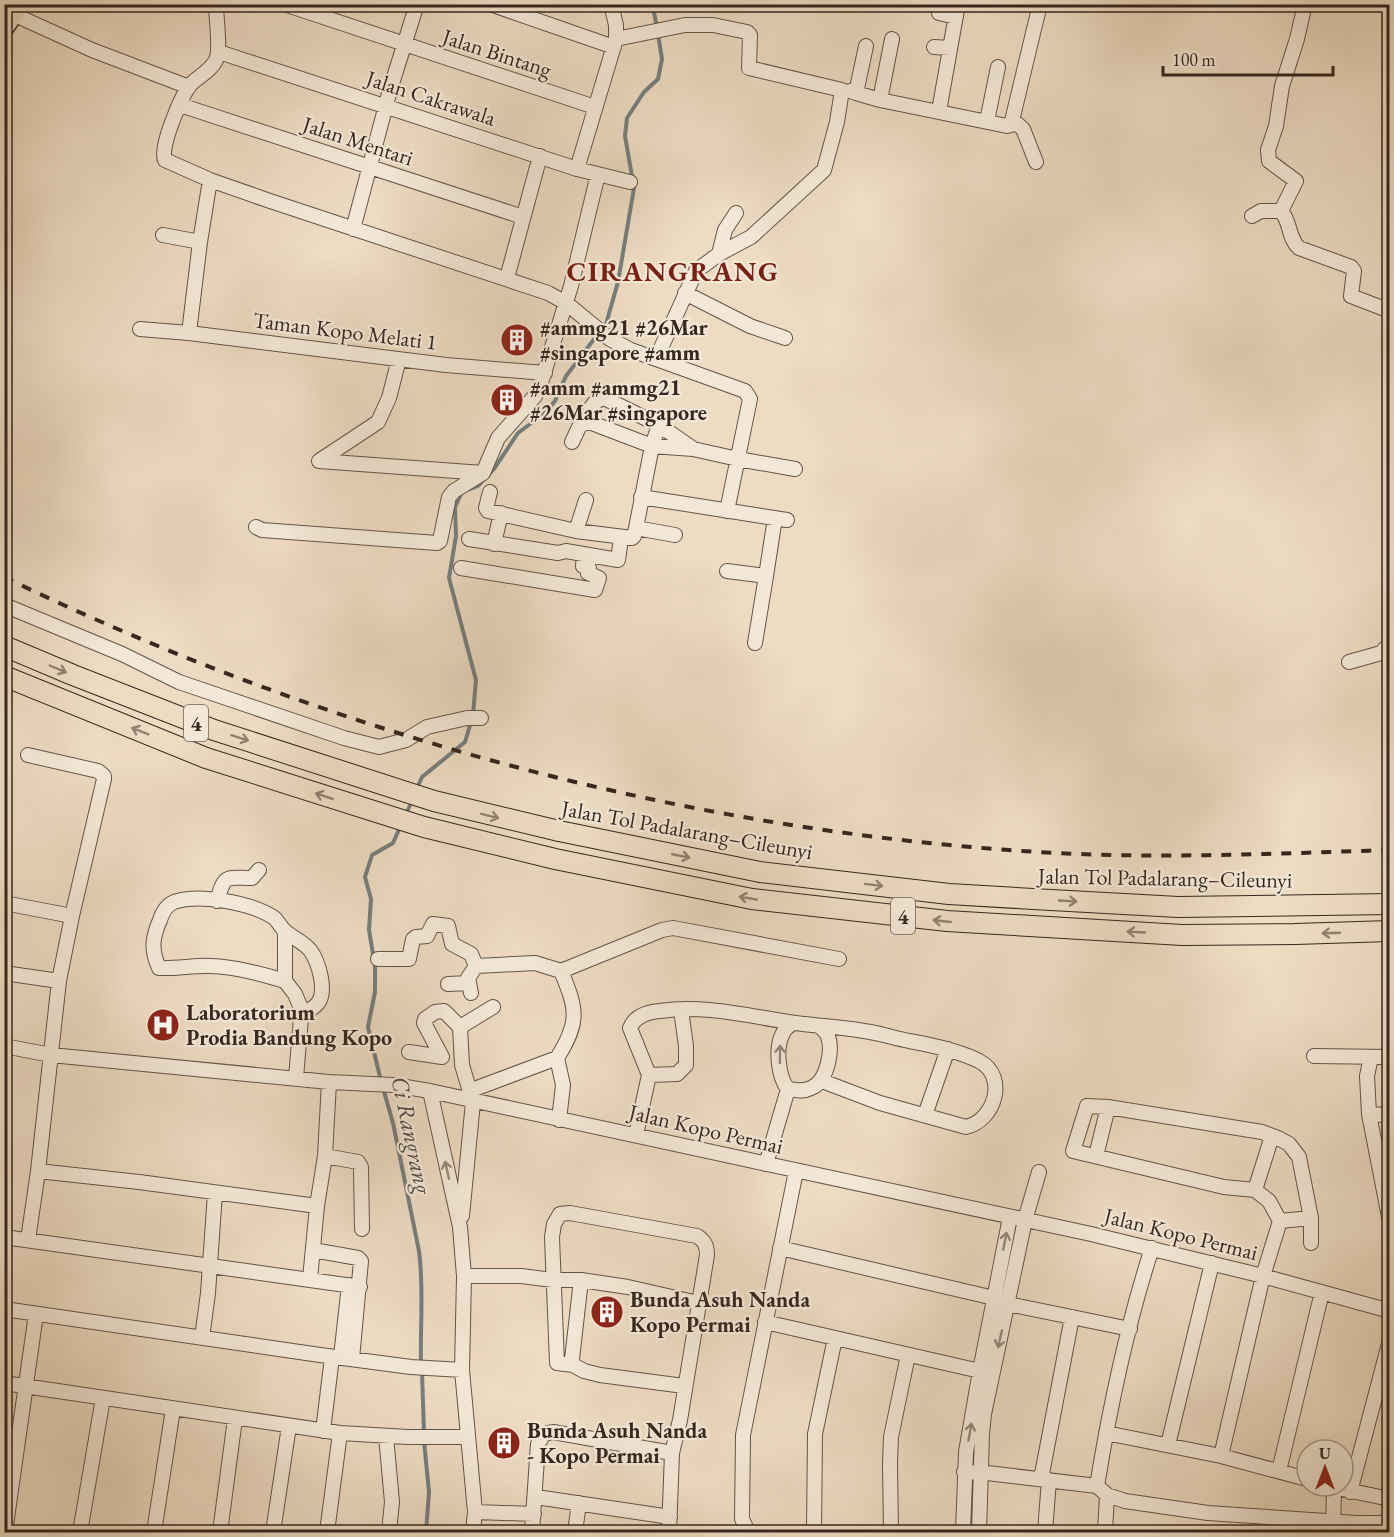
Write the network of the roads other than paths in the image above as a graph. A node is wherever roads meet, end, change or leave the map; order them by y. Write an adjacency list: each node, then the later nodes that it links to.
1 (216, 4): 17 (street)
2 (284, 4): 13 (street, Jalan Bintang)
3 (417, 4): 13 (street)
4 (490, 4): 12 (street)
5 (611, 4): 12 (street)
6 (1040, 4): 28 (street)
7 (1305, 4): 36 (street)
8 (957, 11): 9 (street); 16 (street)
9 (939, 13)
10 (11, 14): 19 (street)
11 (892, 39): 22 (street)
12 (615, 43): 20 (street); 25 (street)
13 (404, 44): 24 (street); 25 (street, Jalan Bintang)
14 (866, 46): 21 (street)
15 (934, 47): 16 (street)
16 (951, 48): 26 (street)
17 (219, 52): 19 (street); 24 (street, Jalan Cakrawala)
18 (998, 67): 27 (street)
19 (189, 87): 23 (street)
20 (842, 90): 21 (street); 43 (street)
21 (856, 93): 22 (street)
22 (880, 100): 26 (street)
23 (180, 105): 31 (street, Jalan Mentari); 34 (street)
24 (386, 106): 29 (street, Jalan Cakrawala); 31 (street)
25 (595, 107): 32 (street)
26 (939, 111): 27 (street)
27 (987, 121): 28 (street)
28 (1014, 121): 30 (street)
29 (540, 156): 32 (street, Jalan Cakrawala); 39 (street)
30 (1036, 162)
31 (370, 167): 39 (street, Jalan Mentari); 40 (street)
32 (577, 169): 33 (street, Jalan Cakrawala)
33 (598, 174): 35 (street, Jalan Cakrawala); 45 (street)
34 (210, 180): 40 (street); 42 (street)
35 (630, 182)
36 (1281, 211): 38 (street); 49 (street)
37 (736, 213): 43 (street)
38 (1252, 216)
39 (524, 217): 44 (street)
40 (353, 229): 44 (street)
41 (163, 235): 42 (street)
42 (200, 242): 51 (street)
43 (718, 254): 47 (street)
44 (507, 278): 46 (street)
45 (571, 286): 46 (street); 48 (street)
46 (548, 292): 48 (street)
47 (685, 293): 52 (street); 54 (street)
48 (566, 303): 54 (street); 55 (street)
49 (1389, 311)
50 (140, 329): 51 (street, Taman Kopo Melati 1)
51 (189, 333): 53 (street, Taman Kopo Melati 1)
52 (785, 338)
53 (399, 359): 55 (street, Taman Kopo Melati 1); 63 (street)
54 (656, 359): 61 (street)
55 (545, 373): 63 (street)
56 (589, 422): 57 (street); 58 (street); 59 (street)
57 (659, 424): 59 (street); 60 (street)
58 (572, 442)
59 (652, 446): 60 (street); 65 (street)
60 (693, 449): 61 (street)
61 (738, 459): 62 (street); 67 (street)
62 (795, 469)
63 (483, 472): 69 (street)
64 (490, 492): 68 (street)
65 (641, 497): 67 (street); 70 (street)
66 (586, 500): 71 (street)
67 (727, 511): 79 (street)
68 (501, 513): 71 (street); 75 (street)
69 (256, 527)
70 (636, 528): 72 (street); 73 (street)
71 (576, 531): 73 (street)
72 (675, 534)
73 (621, 538): 76 (street)
74 (469, 539): 75 (street)
75 (494, 544): 76 (street)
76 (584, 554): 77 (street)
77 (461, 568)
78 (727, 571): 79 (street)
79 (766, 576): 82 (street)
80 (4, 605): 86 (street)
81 (1389, 642): 84 (street)
82 (755, 643)
83 (4, 646): 91 (highway, Jalan Tol Padalarang–Cileunyi / 4, one-way to 91)
84 (1349, 662)
85 (4, 676): 94 (highway, 4, one-way to 85)
86 (481, 718)
87 (28, 755): 92 (street)
88 (259, 870): 89 (street)
89 (217, 901): 93 (street); 101 (street)
90 (4, 903): 92 (street)
91 (1389, 904)
92 (72, 916): 100 (street)
93 (285, 931): 101 (street); 105 (street)
94 (1389, 931)
95 (378, 959): 97 (street)
96 (839, 959): 98 (street)
97 (476, 966): 98 (street); 102 (street)
98 (561, 971): 116 (street)
99 (4, 973): 100 (street)
100 (59, 981): 112 (street)
101 (285, 981): 105 (street)
102 (448, 984)
103 (493, 1007): 107 (street)
104 (681, 1010): 106 (street); 117 (street); 117 (street)
105 (303, 1014): 118 (street)
106 (793, 1023): 108 (street); 121 (street, one-way to 106)
107 (460, 1027): 111 (street); 123 (street)
108 (820, 1027): 110 (street); 119 (street)
109 (4, 1046): 112 (street, Jalan Kopo Permai)
110 (948, 1049): 126 (street); 126 (street)
111 (410, 1052)
112 (51, 1055): 118 (street, Jalan Kopo Permai); 134 (street)
113 (1314, 1056): 114 (street)
114 (1371, 1057): 115 (street); 125 (street)
115 (1389, 1057)
116 (556, 1058): 123 (street); 128 (street)
117 (649, 1075): 129 (street)
118 (296, 1078): 120 (street, Jalan Kopo Permai)
119 (822, 1081): 121 (street); 126 (street)
120 (329, 1082): 122 (street, Jalan Kopo Permai); 131 (street)
121 (788, 1089): 133 (street)
122 (430, 1091): 123 (street, Jalan Kopo Permai); 145 (street, one-way to 122)
123 (471, 1096): 128 (street, Jalan Kopo Permai); 145 (street)
124 (1108, 1107): 130 (street); 132 (street); 132 (street)
125 (1369, 1114): 127 (street); 137 (street)
126 (926, 1115)
127 (1389, 1115)
128 (559, 1120): 129 (street, Jalan Kopo Permai)
129 (636, 1135): 133 (street, Jalan Kopo Permai)
130 (1272, 1136): 138 (street); 141 (street)
131 (325, 1156): 140 (street); 146 (street)
132 (1096, 1156): 138 (street)
133 (766, 1164): 135 (street, Jalan Kopo Permai)
134 (38, 1170): 139 (street); 148 (street)
135 (796, 1171): 142 (street, Jalan Kopo Permai); 150 (street)
136 (1039, 1172): 142 (street)
137 (1386, 1174): 144 (street)
138 (1254, 1190): 143 (street)
139 (215, 1193): 140 (street); 154 (street)
140 (317, 1206): 152 (street)
141 (1311, 1218): 143 (street); 149 (street)
142 (1018, 1219): 151 (street, Jalan Kopo Permai); 162 (street, one-way to 142); 164 (street)
143 (1280, 1221): 156 (street)
144 (1389, 1222)
145 (460, 1227): 155 (street)
146 (362, 1229)
147 (4, 1237): 148 (street)
148 (28, 1240): 154 (street)
149 (1311, 1243)
150 (780, 1248): 162 (street); 169 (street)
151 (1152, 1248): 153 (street, Jalan Kopo Permai); 170 (street)
152 (314, 1250): 157 (street); 160 (street)
153 (1212, 1263): 156 (street, Jalan Kopo Permai); 191 (street)
154 (210, 1265): 157 (street); 171 (street)
155 (464, 1276): 158 (street); 177 (street)
156 (1263, 1276): 161 (street, Jalan Kopo Permai); 193 (street)
157 (310, 1279): 160 (street)
158 (553, 1280): 159 (street); 163 (street); 176 (street)
159 (581, 1280): 163 (street); 176 (street)
160 (355, 1286): 175 (street)
161 (1322, 1292): 166 (street, Jalan Kopo Permai); 194 (street)
162 (994, 1298): 178 (street)
163 (698, 1303): 180 (street)
164 (1008, 1304): 168 (street); 195 (street, one-way to 195)
165 (4, 1310): 167 (street)
166 (1389, 1311)
167 (36, 1314): 171 (street); 181 (street)
168 (1072, 1317): 170 (street); 198 (street)
169 (765, 1322): 172 (street); 221 (street)
170 (1130, 1329): 188 (street)
171 (202, 1338): 175 (street)
172 (835, 1338): 174 (street); 222 (street)
173 (1389, 1340): 196 (street)
174 (908, 1355): 178 (street); 223 (street)
175 (342, 1358): 177 (street); 186 (street)
176 (573, 1365): 180 (street)
177 (462, 1370): 190 (street)
178 (980, 1371): 195 (street, one-way to 178)
179 (4, 1383): 181 (street)
180 (684, 1386): 192 (street)
181 (26, 1387): 182 (street); 210 (street)
182 (103, 1398): 183 (street); 211 (street)
183 (173, 1409): 184 (street); 212 (street)
184 (235, 1419): 185 (street); 213 (street)
185 (289, 1426): 186 (street); 214 (street)
186 (323, 1431): 187 (street)
187 (340, 1433): 189 (street); 215 (street)
188 (1106, 1433): 191 (street); 199 (street)
189 (386, 1436): 190 (street); 216 (street)
190 (468, 1437): 205 (street)
191 (1168, 1445): 193 (street)
192 (672, 1453): 201 (street); 207 (street)
193 (1221, 1456): 194 (street)
194 (1279, 1471): 197 (street)
195 (972, 1472): 198 (street); 224 (street); 225 (street)
196 (1355, 1473)
197 (1295, 1476)
198 (1045, 1479): 199 (street); 226 (street)
199 (1102, 1491): 209 (street); 227 (street)
200 (1355, 1493): 203 (street)
201 (536, 1497): 204 (street); 206 (street)
202 (1331, 1498): 209 (street)
203 (1389, 1499)
204 (579, 1503): 207 (street); 219 (street)
205 (475, 1512): 206 (street); 217 (street)
206 (534, 1514): 218 (street)
207 (670, 1517): 220 (street)
208 (1389, 1523): 209 (street)
209 (1333, 1527)
210 (5, 1533)
211 (80, 1533)
212 (154, 1533)
213 (220, 1533)
214 (273, 1533)
215 (327, 1533)
216 (389, 1533)
217 (473, 1533)
218 (532, 1533)
219 (575, 1533)
220 (669, 1533)
221 (748, 1533)
222 (814, 1533)
223 (891, 1533)
224 (963, 1533)
225 (979, 1533)
226 (1045, 1533)
227 (1105, 1533)

